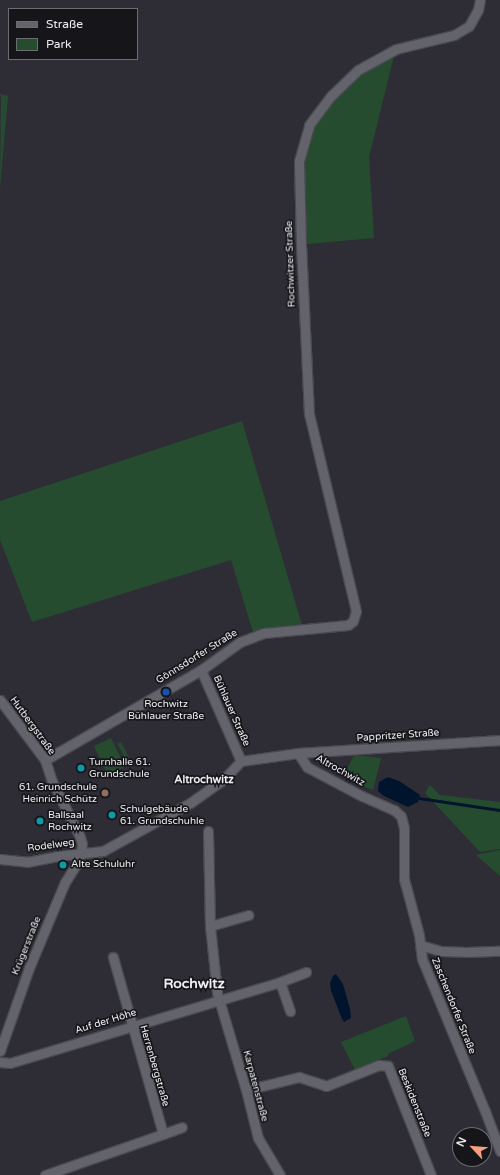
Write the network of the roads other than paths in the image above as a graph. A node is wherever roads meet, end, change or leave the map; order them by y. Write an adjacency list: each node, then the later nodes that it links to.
1 (480, 0): 2 (street, Rochwitzer Straße)
2 (353, 622): 3 (street, Gönnsdorfer Straße)
3 (200, 670): 7 (street, Gönnsdorfer Straße); 8 (street, Bühlauer Straße)
4 (0, 700): 7 (street, Hutbergstraße)
5 (500, 740): 6 (street, Pappritzer Straße)
6 (298, 753): 8 (street); 9 (street, Altrochwitz)
7 (45, 760): 11 (street, Hutbergstraße)
8 (241, 761): 11 (street)
9 (401, 816): 15 (street, Zaschendorfer Straße)
10 (208, 831): 14 (street, Karpatenstraße)
11 (81, 853): 12 (street, Rodelweg); 23 (street, Krügerstraße)
12 (0, 859)
13 (248, 915): 14 (street)
14 (210, 926): 20 (street, Karpatenstraße)
15 (420, 945): 16 (street); 28 (street, Zaschendorfer Straße)
16 (500, 951)
17 (113, 957): 22 (street, Herrenbergstraße)
18 (306, 972): 19 (street)
19 (280, 982): 20 (street); 21 (street)
20 (219, 1000): 22 (street, Auf der Höhe); 25 (street, Karpatenstraße)
21 (290, 1011)
22 (131, 1026): 24 (street, Auf der Höhe); 27 (street, Herrenbergstraße)
23 (0, 1051)
24 (0, 1062)
25 (246, 1090): 30 (street, Karpatenstraße); 31 (street, Beskidenstraße)
26 (182, 1127): 27 (street)
27 (163, 1134): 29 (street)
28 (500, 1151)
29 (45, 1175)
30 (280, 1175)
31 (431, 1175)

